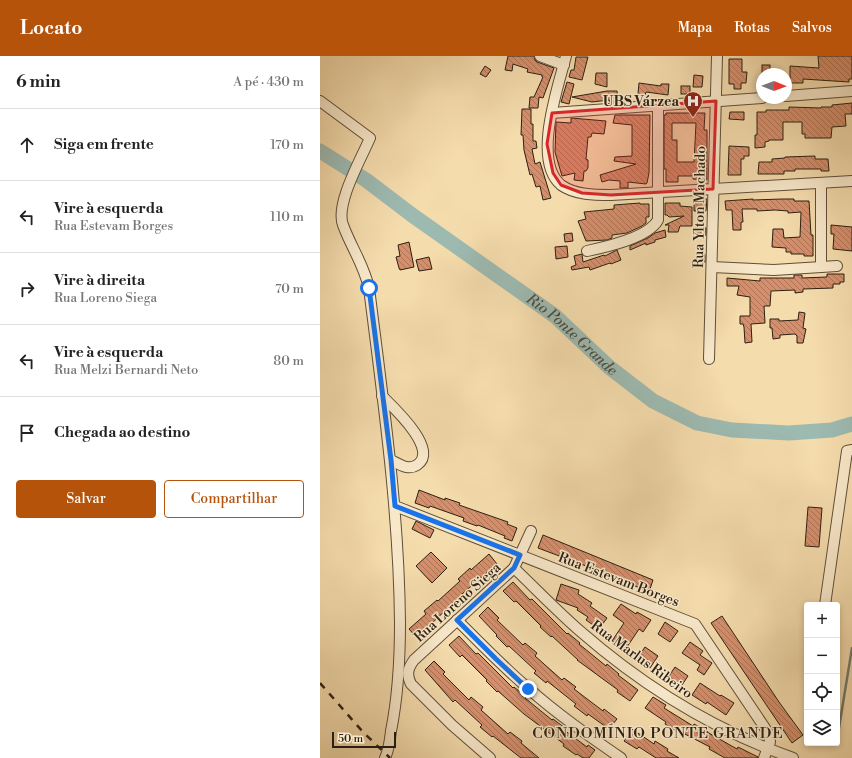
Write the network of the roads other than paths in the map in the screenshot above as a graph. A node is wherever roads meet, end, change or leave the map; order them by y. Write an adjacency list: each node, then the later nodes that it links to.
1 (540, 56): 3 (street)
2 (716, 56): 8 (street, Rua Ylton Machado)
3 (565, 60): 10 (street)
4 (852, 91): 5 (street)
5 (792, 96)
6 (756, 98): 8 (street)
7 (320, 101): 20 (street)
8 (716, 101): 9 (street); 13 (street, Rua Ylton Machado)
9 (658, 105): 10 (street); 14 (street)
10 (552, 113): 14 (street)
11 (852, 181): 12 (street)
12 (821, 183): 13 (street); 18 (street)
13 (713, 189): 14 (street); 17 (street, Rua Ylton Machado)
14 (658, 192): 15 (street)
15 (587, 251)
16 (837, 266): 18 (street)
17 (712, 267): 18 (street); 19 (street, Rua Ylton Machado)
18 (821, 267)
19 (710, 359)
20 (382, 396): 22 (street); 22 (street)
21 (849, 451): 27 (street)
22 (391, 460): 23 (street)
23 (395, 506): 25 (street, Rua Estevam Borges); 30 (street)
24 (530, 532): 25 (street, Rua Loreno Siega)
25 (520, 555): 26 (street, Rua Loreno Siega); 29 (street, Rua Estevam Borges)
26 (514, 568): 28 (street, Rua Loreno Siega); 29 (street, Rua Marlus Ribeiro)
27 (825, 602)
28 (457, 620): 31 (street, Rua Loreno Siega); 32 (street)
29 (766, 754): 33 (street, Rua Marlus Ribeiro)
30 (386, 758)
31 (490, 758)
32 (621, 758)
33 (793, 758)

